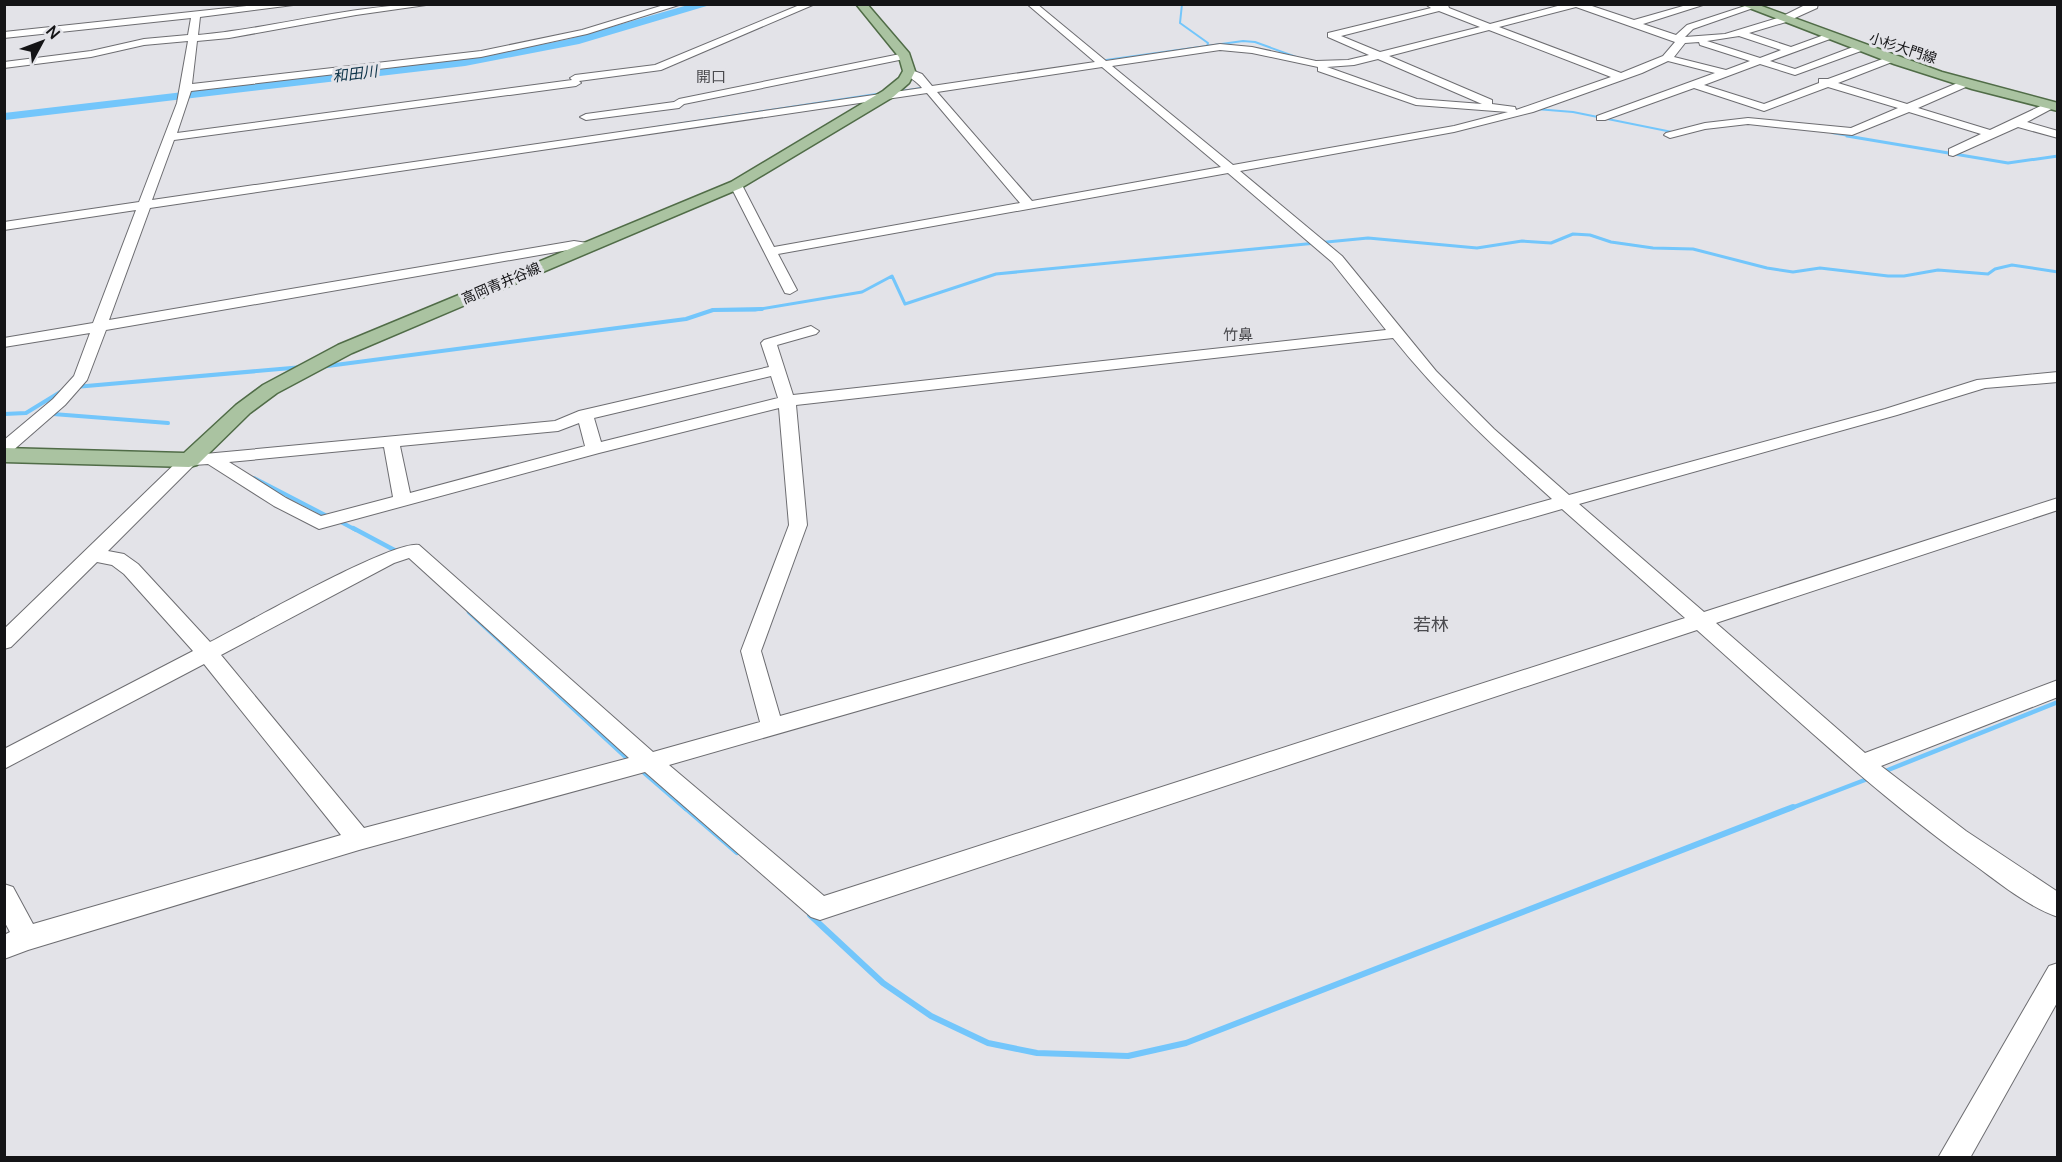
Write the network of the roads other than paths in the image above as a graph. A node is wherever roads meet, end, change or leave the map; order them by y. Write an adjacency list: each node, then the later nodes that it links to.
1 (297, 4): 15 (street)
2 (429, 4): 13 (street)
3 (678, 4): 43 (street)
4 (811, 4): 55 (street)
5 (861, 4): 34 (main road)
6 (1031, 4): 35 (street)
7 (1455, 4): 11 (street)
8 (1702, 4): 18 (street)
9 (1811, 4): 17 (street)
10 (1577, 5): 14 (street); 18 (street)
11 (1435, 6): 19 (street); 28 (street)
12 (1750, 6): 17 (main road, 小杉大門線); 24 (street)
13 (372, 7): 23 (street)
14 (1556, 10): 16 (street); 19 (street)
15 (196, 15): 21 (street); 23 (street)
16 (1577, 17)
17 (1782, 20): 20 (street); 22 (main road, 小杉大門線)
18 (1632, 24): 24 (street)
19 (1491, 27): 28 (street); 38 (street)
20 (1739, 33): 25 (street); 27 (street)
21 (4, 35)
22 (1827, 37): 26 (main road, 小杉大門線); 27 (street)
23 (193, 38): 33 (street); 43 (street)
24 (1680, 39): 25 (street); 29 (street)
25 (1696, 39): 31 (street)
26 (1857, 49): 30 (main road, 小杉大門線); 36 (street)
27 (1791, 50): 31 (street)
28 (1381, 56): 32 (street); 47 (street)
29 (1667, 58): 37 (street); 38 (street)
30 (1888, 60): 39 (street); 41 (main road, 小杉大門線)
31 (1760, 61): 36 (street); 37 (street)
32 (1304, 62): 35 (street); 47 (street)
33 (4, 64)
34 (907, 64): 42 (street); 44 (main road, 高岡青井谷線); 49 (street)
35 (1103, 64): 42 (street); 57 (street)
36 (1795, 72): 39 (street)
37 (1726, 73): 40 (street)
38 (1621, 77): 48 (street)
39 (1828, 83): 40 (street); 46 (street)
40 (1694, 84): 50 (street)
41 (1964, 84): 45 (main road, 小杉大門線); 46 (street)
42 (930, 90): 44 (street); 60 (street)
43 (185, 93): 55 (street)
44 (884, 96): 58 (main road, 高岡青井谷線); 59 (street)
45 (2054, 106): 51 (street)
46 (1908, 108): 52 (street); 53 (street)
47 (1504, 109): 48 (street)
48 (1529, 110): 57 (street)
49 (586, 117)
50 (1601, 118)
51 (2017, 123): 52 (street); 54 (street)
52 (1991, 134): 56 (street)
53 (1670, 135)
54 (2058, 135)
55 (170, 137): 59 (street)
56 (1953, 152)
57 (1230, 168): 60 (street); 67 (street)
58 (736, 185): 62 (main road, 高岡青井谷線); 63 (street)
59 (146, 205): 61 (street); 65 (street)
60 (1030, 206): 63 (street)
61 (4, 226)
62 (589, 247): 65 (street); 78 (main road, 高岡青井谷線)
63 (772, 251): 64 (street)
64 (790, 290)
65 (100, 327): 68 (street); 74 (street)
66 (811, 331): 69 (street)
67 (1397, 333): 71 (street); 80 (street)
68 (4, 343)
69 (777, 370): 71 (street); 72 (street)
70 (2058, 377): 80 (street)
71 (787, 400): 75 (street); 87 (street)
72 (585, 415): 73 (street); 75 (street)
73 (391, 441): 77 (street); 79 (street)
74 (4, 449)
75 (594, 449): 79 (street)
76 (4, 454): 78 (main road)
77 (211, 458): 78 (street); 79 (street)
78 (189, 460): 82 (street)
79 (402, 500)
80 (1566, 502): 83 (street); 87 (street)
81 (2058, 504): 83 (street)
82 (93, 555): 84 (street); 85 (street)
83 (1701, 621): 89 (street); 90 (street)
84 (4, 642)
85 (208, 654): 88 (street); 89 (street); 91 (street)
86 (2058, 688): 90 (street)
87 (772, 727): 89 (street)
88 (4, 760)
89 (649, 762): 91 (street)
90 (1862, 764): 93 (street)
91 (359, 840): 94 (street)
92 (4, 895): 94 (street)
93 (2058, 906)
94 (16, 943)
95 (2058, 975): 96 (street)
96 (1953, 1158)

